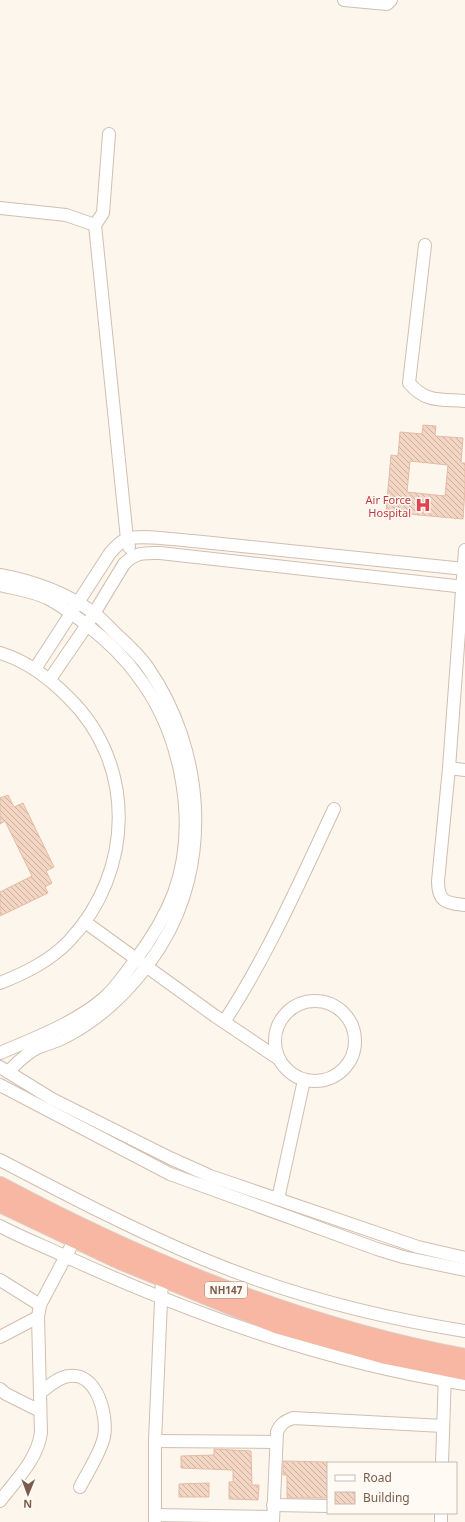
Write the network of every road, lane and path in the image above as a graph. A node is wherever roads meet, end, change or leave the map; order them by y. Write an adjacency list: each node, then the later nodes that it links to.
1 (344, 0): 2 (street)
2 (391, 0)
3 (109, 134): 5 (street)
4 (0, 208): 5 (street)
5 (95, 225): 8 (street)
6 (425, 245): 7 (street)
7 (465, 401)
8 (126, 539): 10 (street); 11 (street); 15 (street)
9 (465, 550): 11 (street)
10 (132, 556): 14 (street); 16 (street)
11 (464, 569): 14 (street)
12 (0, 575): 15 (street)
13 (0, 585): 15 (street)
14 (463, 587): 21 (street)
15 (75, 609): 16 (street); 17 (street); 19 (street)
16 (94, 613): 17 (street); 26 (street)
17 (87, 625): 20 (street); 26 (street)
18 (0, 653): 19 (street)
19 (35, 669): 20 (street)
20 (50, 679): 25 (street)
21 (449, 768): 22 (street); 24 (street)
22 (465, 770)
23 (334, 809): 28 (street)
24 (465, 905)
25 (85, 922): 26 (street); 27 (street)
26 (142, 962): 28 (street); 29 (street); 31 (street)
27 (0, 983)
28 (224, 1022): 30 (street)
29 (0, 1053)
30 (279, 1059): 32 (street); 32 (street)
31 (4, 1070): 36 (street)
32 (304, 1080): 36 (street)
33 (0, 1085): 42 (street)
34 (0, 1160): 47 (street)
35 (0, 1186): 49 (highway, NH147)
36 (278, 1199): 41 (street)
37 (0, 1203): 39 (highway, NH147)
38 (0, 1226): 40 (street)
39 (75, 1239): 40 (street); 43 (highway, NH147)
40 (65, 1256): 45 (street); 46 (street)
41 (465, 1258)
42 (465, 1270)
43 (162, 1278): 45 (street); 51 (highway, NH147)
44 (0, 1280): 46 (street)
45 (161, 1299): 51 (street); 57 (street)
46 (39, 1311): 48 (street); 54 (street)
47 (465, 1331)
48 (0, 1337)
49 (465, 1358)
50 (465, 1371): 51 (highway, NH147)
51 (445, 1374): 52 (street); 56 (street)
52 (465, 1384)
53 (0, 1389): 55 (street)
54 (40, 1393): 55 (street); 60 (street)
55 (40, 1411): 61 (street)
56 (442, 1426): 58 (street); 59 (street)
57 (155, 1441): 58 (street); 64 (street)
58 (276, 1442): 63 (street)
59 (442, 1462)
60 (80, 1487)
61 (0, 1501)
62 (327, 1506): 63 (street)
63 (273, 1515): 64 (street)
64 (155, 1519)

